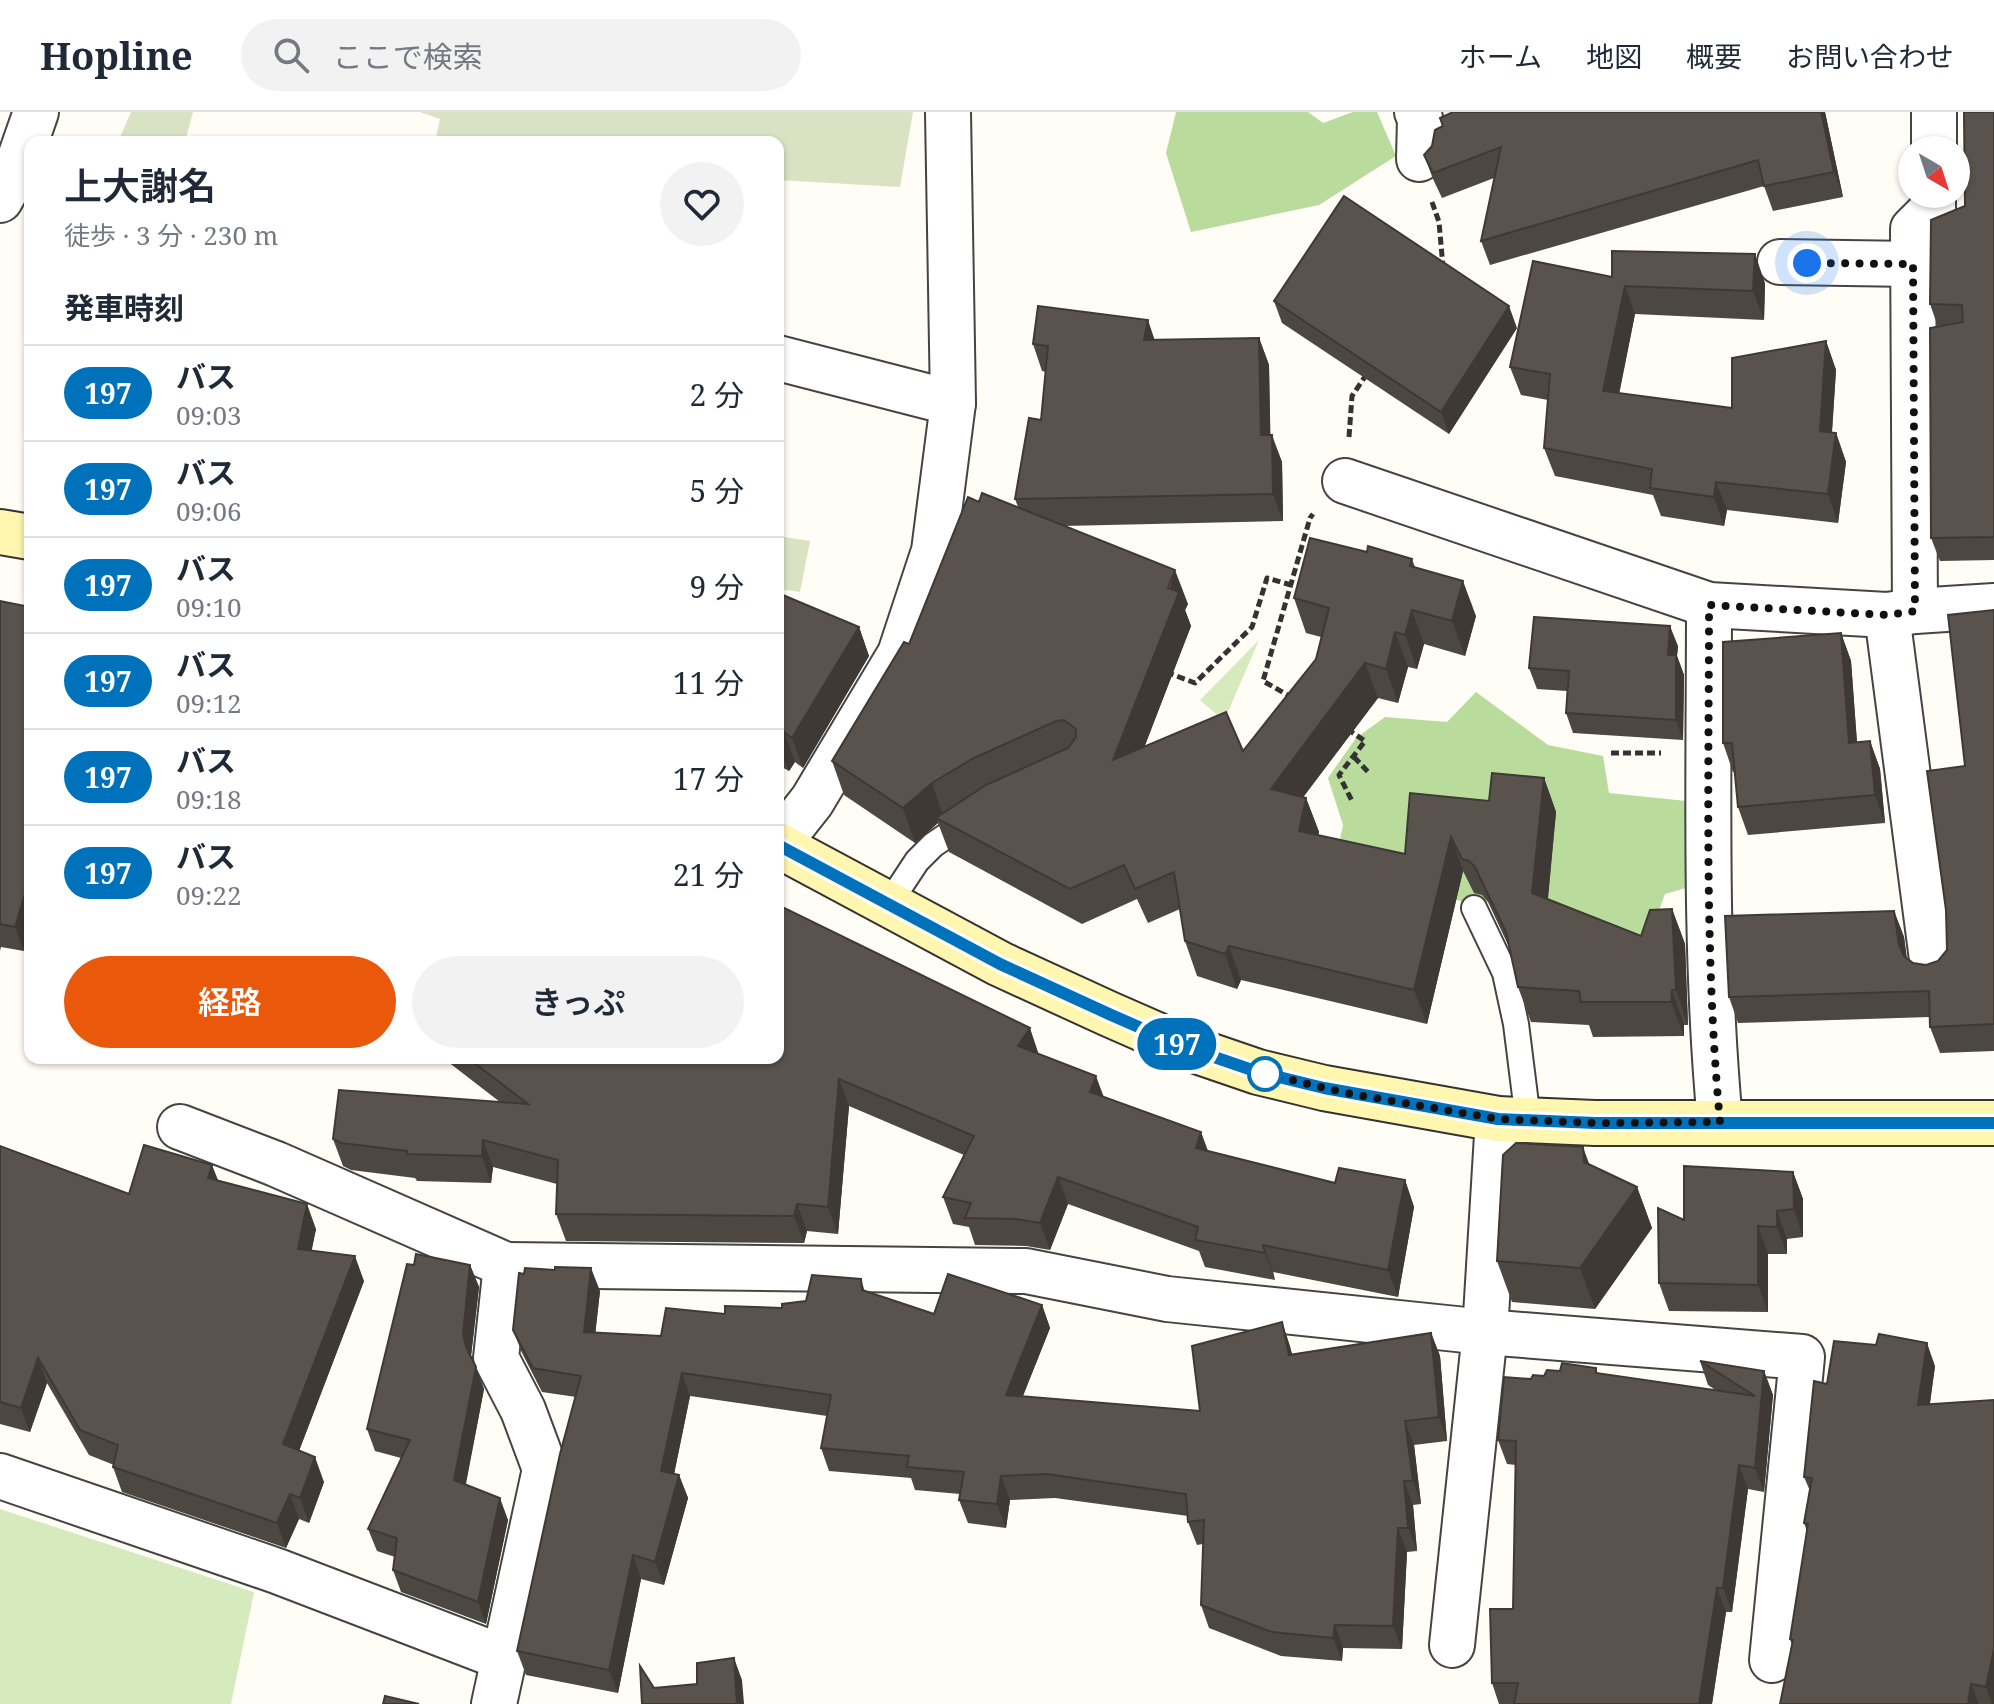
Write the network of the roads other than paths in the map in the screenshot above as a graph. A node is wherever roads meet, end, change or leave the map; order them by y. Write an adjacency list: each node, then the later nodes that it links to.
1 (36, 112): 5 (street)
2 (948, 112): 14 (street)
3 (1417, 112): 8 (street)
4 (1934, 112): 6 (street)
5 (28, 136)
6 (1934, 136)
7 (24, 146): 9 (street)
8 (1419, 159)
9 (0, 200)
10 (1933, 208): 12 (street)
11 (1780, 262): 12 (street)
12 (1913, 264): 20 (street)
13 (784, 360): 14 (street)
14 (953, 403): 22 (street)
15 (1345, 481): 18 (street)
16 (0, 532): 17 (main road)
17 (24, 536)
18 (1709, 605): 20 (street); 28 (street)
19 (1994, 606): 20 (street)
20 (1901, 613): 26 (street)
21 (986, 808): 24 (lane)
22 (784, 837)
23 (784, 848): 24 (main road)
24 (888, 905): 27 (main road)
25 (1474, 908): 27 (lane)
26 (1933, 967)
27 (1513, 1119): 28 (main road); 32 (street)
28 (1720, 1122): 29 (main road)
29 (1994, 1123)
30 (180, 1127): 31 (street)
31 (506, 1265): 32 (street); 35 (street)
32 (1485, 1332): 34 (street); 36 (street)
33 (0, 1476): 35 (street)
34 (1452, 1645)
35 (504, 1658): 37 (street)
36 (1772, 1660)
37 (494, 1704)

